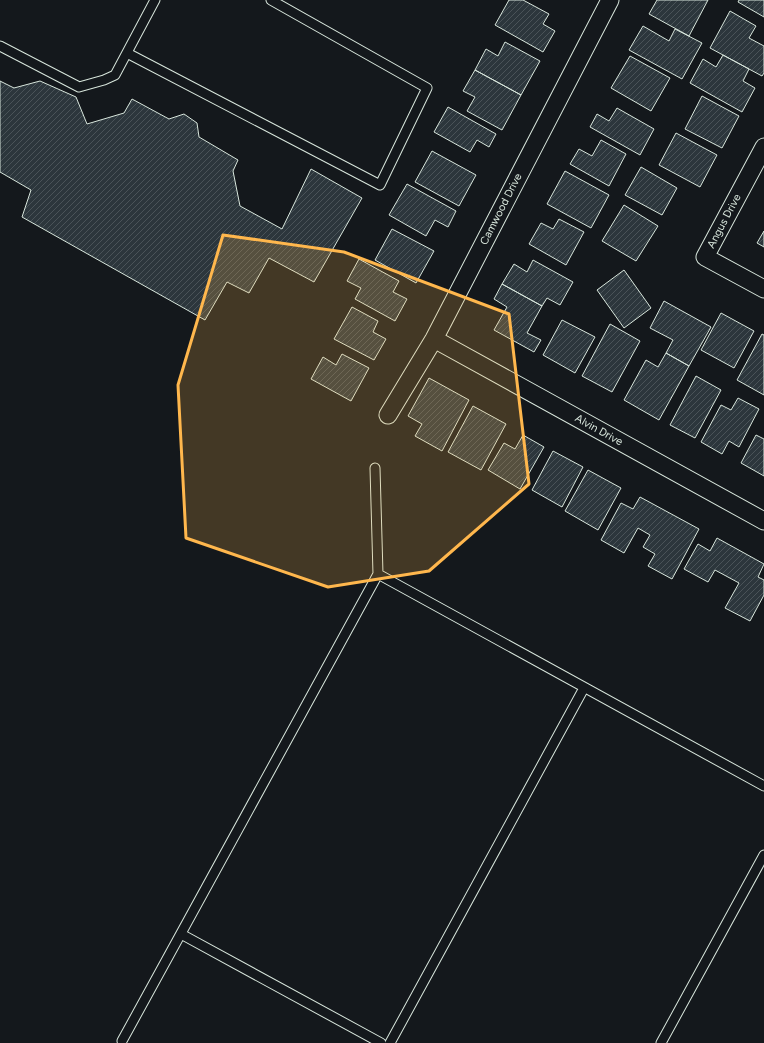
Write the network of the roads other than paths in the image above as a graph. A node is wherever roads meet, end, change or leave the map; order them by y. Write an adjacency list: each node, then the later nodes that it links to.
1 (155, 0): 5 (lane)
2 (271, 0): 5 (lane)
3 (610, 0): 8 (street, Camwood Drive)
4 (0, 46): 5 (lane)
5 (127, 53)
6 (764, 147): 7 (street, Angus Drive)
7 (764, 289)
8 (434, 339): 9 (street, Camwood Drive); 11 (street, Alvin Drive)
9 (388, 415)
10 (375, 468): 12 (lane)
11 (764, 520)
12 (378, 574): 13 (lane); 16 (lane)
13 (584, 688): 14 (lane); 19 (lane)
14 (764, 786)
15 (764, 855): 20 (lane)
16 (181, 934): 17 (lane); 18 (lane)
17 (122, 1041)
18 (381, 1043)
19 (390, 1043)
20 (661, 1043)

